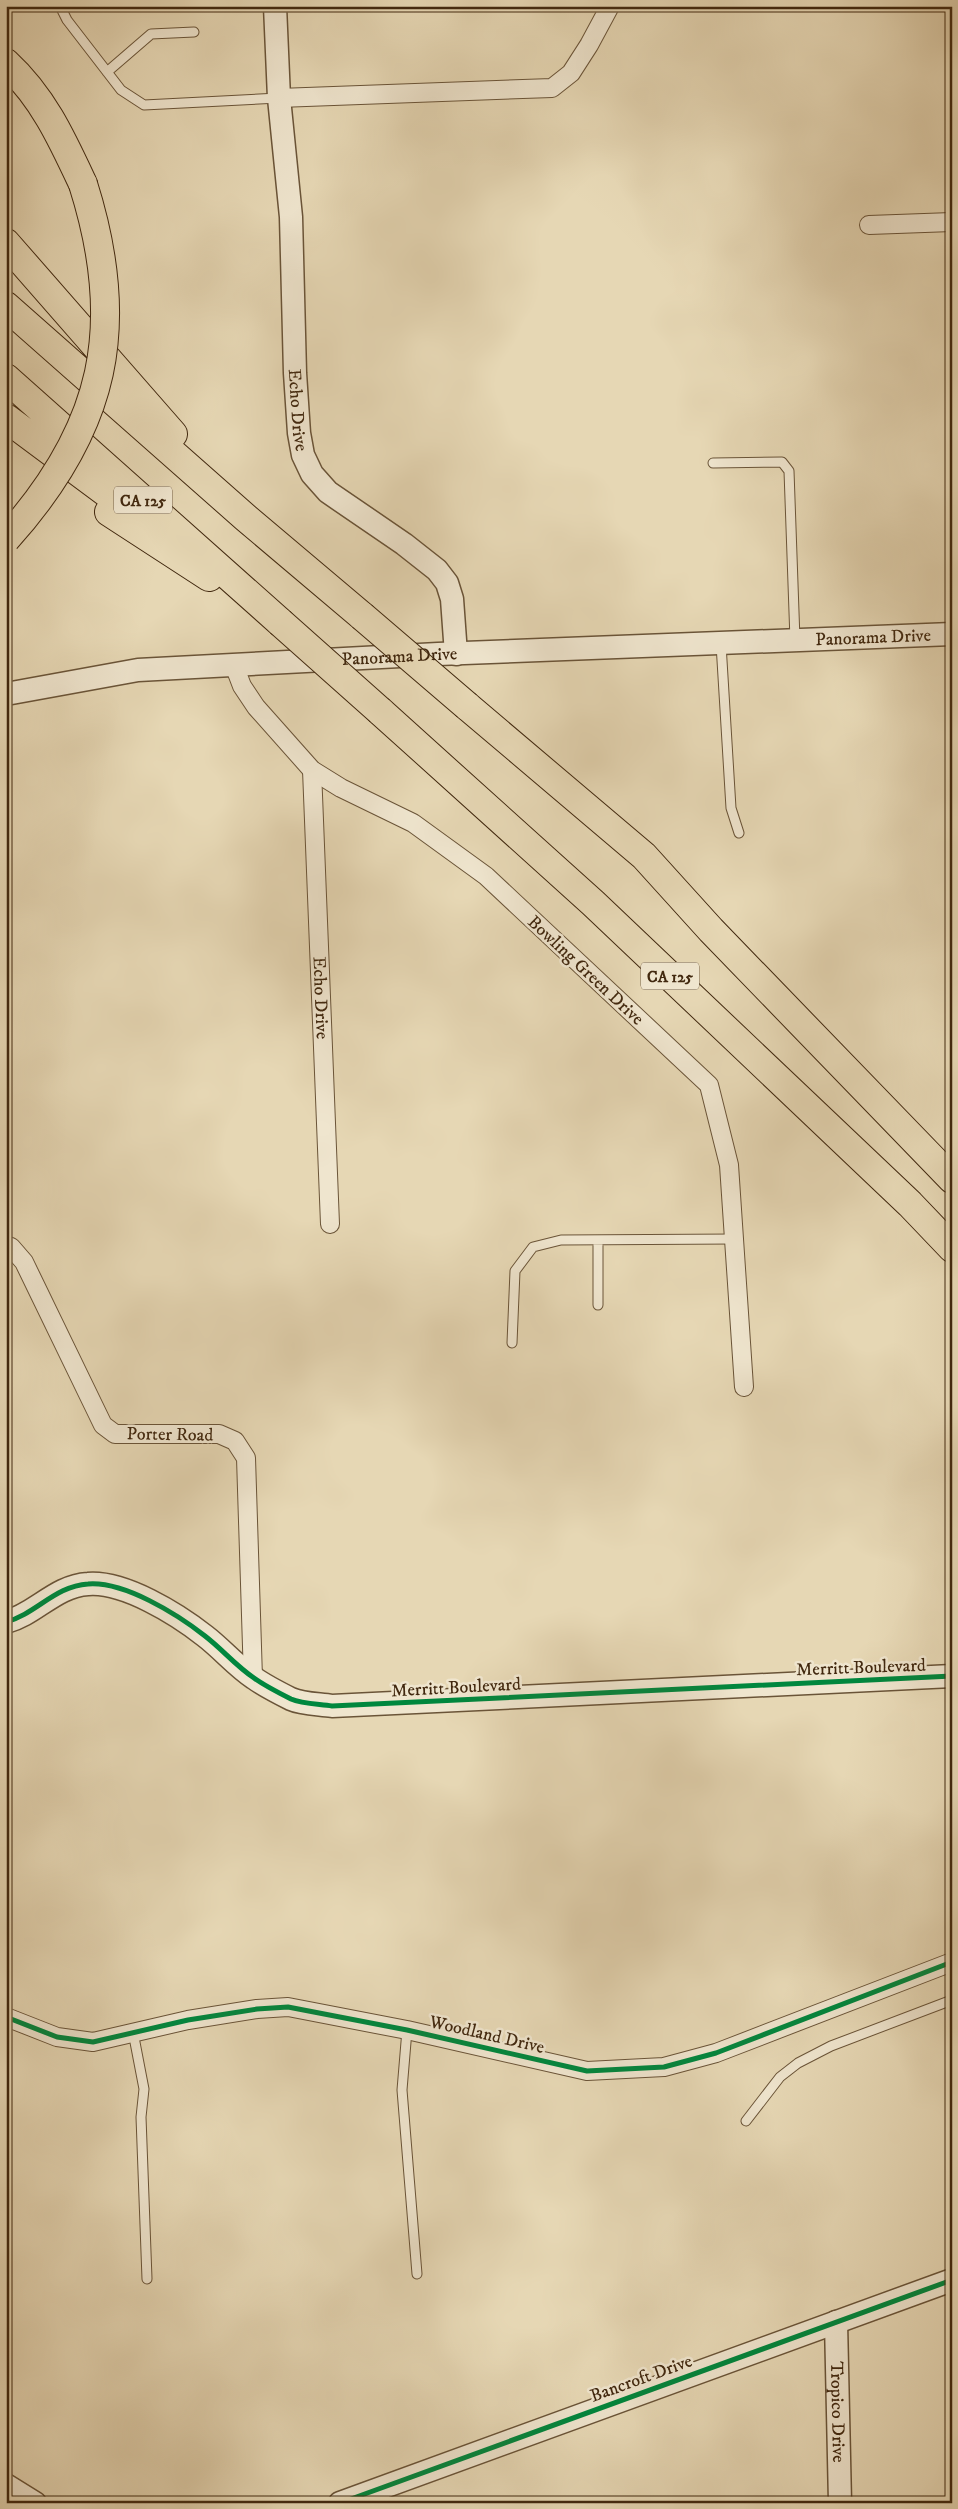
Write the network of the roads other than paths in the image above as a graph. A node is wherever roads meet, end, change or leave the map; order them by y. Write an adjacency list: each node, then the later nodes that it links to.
1 (60, 6): 6 (lane)
2 (275, 6): 7 (street, Echo Drive)
3 (610, 6): 7 (street)
4 (194, 32): 6 (lane)
5 (6, 63): 17 (highway, bridge)
6 (108, 72): 7 (lane)
7 (279, 98): 22 (street, Echo Drive)
8 (952, 222): 9 (street)
9 (868, 225)
10 (6, 243): 16 (highway)
11 (6, 306): 16 (highway, CA 125)
12 (6, 378): 18 (highway, CA 125)
13 (6, 418): 18 (highway)
14 (6, 441): 18 (highway)
15 (713, 463): 20 (lane, Panorama Drive)
16 (246, 518): 27 (highway, CA 125, bridge)
17 (6, 539)
18 (280, 622): 32 (highway, CA 125, bridge)
19 (952, 634): 20 (street, Panorama Drive)
20 (795, 640): 21 (street, Panorama Drive)
21 (721, 643): 22 (street, Panorama Drive); 26 (lane)
22 (456, 654): 23 (street, Panorama Drive)
23 (234, 665): 24 (street, Panorama Drive); 25 (street, Bowling Green Drive)
24 (6, 694)
25 (312, 770): 28 (street, Echo Drive); 30 (street, Bowling Green Drive)
26 (739, 833)
27 (952, 1179)
28 (330, 1224)
29 (598, 1240): 30 (lane); 33 (lane); 34 (lane)
30 (734, 1240): 35 (street, Bowling Green Drive)
31 (6, 1245): 38 (street, Porter Road)
32 (952, 1248)
33 (598, 1305)
34 (512, 1343)
35 (744, 1387)
36 (6, 1622): 38 (street, Merritt Boulevard)
37 (952, 1676): 38 (street, Merritt Boulevard)
38 (253, 1678)
39 (952, 1962): 42 (street, Woodland Drive)
40 (952, 2000): 44 (lane)
41 (6, 2018): 43 (street, Woodland Drive)
42 (407, 2030): 43 (street, Woodland Drive); 45 (lane)
43 (133, 2032): 46 (lane)
44 (746, 2121)
45 (417, 2274)
46 (147, 2279)
47 (952, 2280): 48 (street, Bancroft Drive)
48 (836, 2322): 51 (street, Bancroft Drive); 52 (street, Tropico Drive)
49 (6, 2485): 50 (street)
50 (35, 2503)
51 (340, 2503)
52 (840, 2503)

